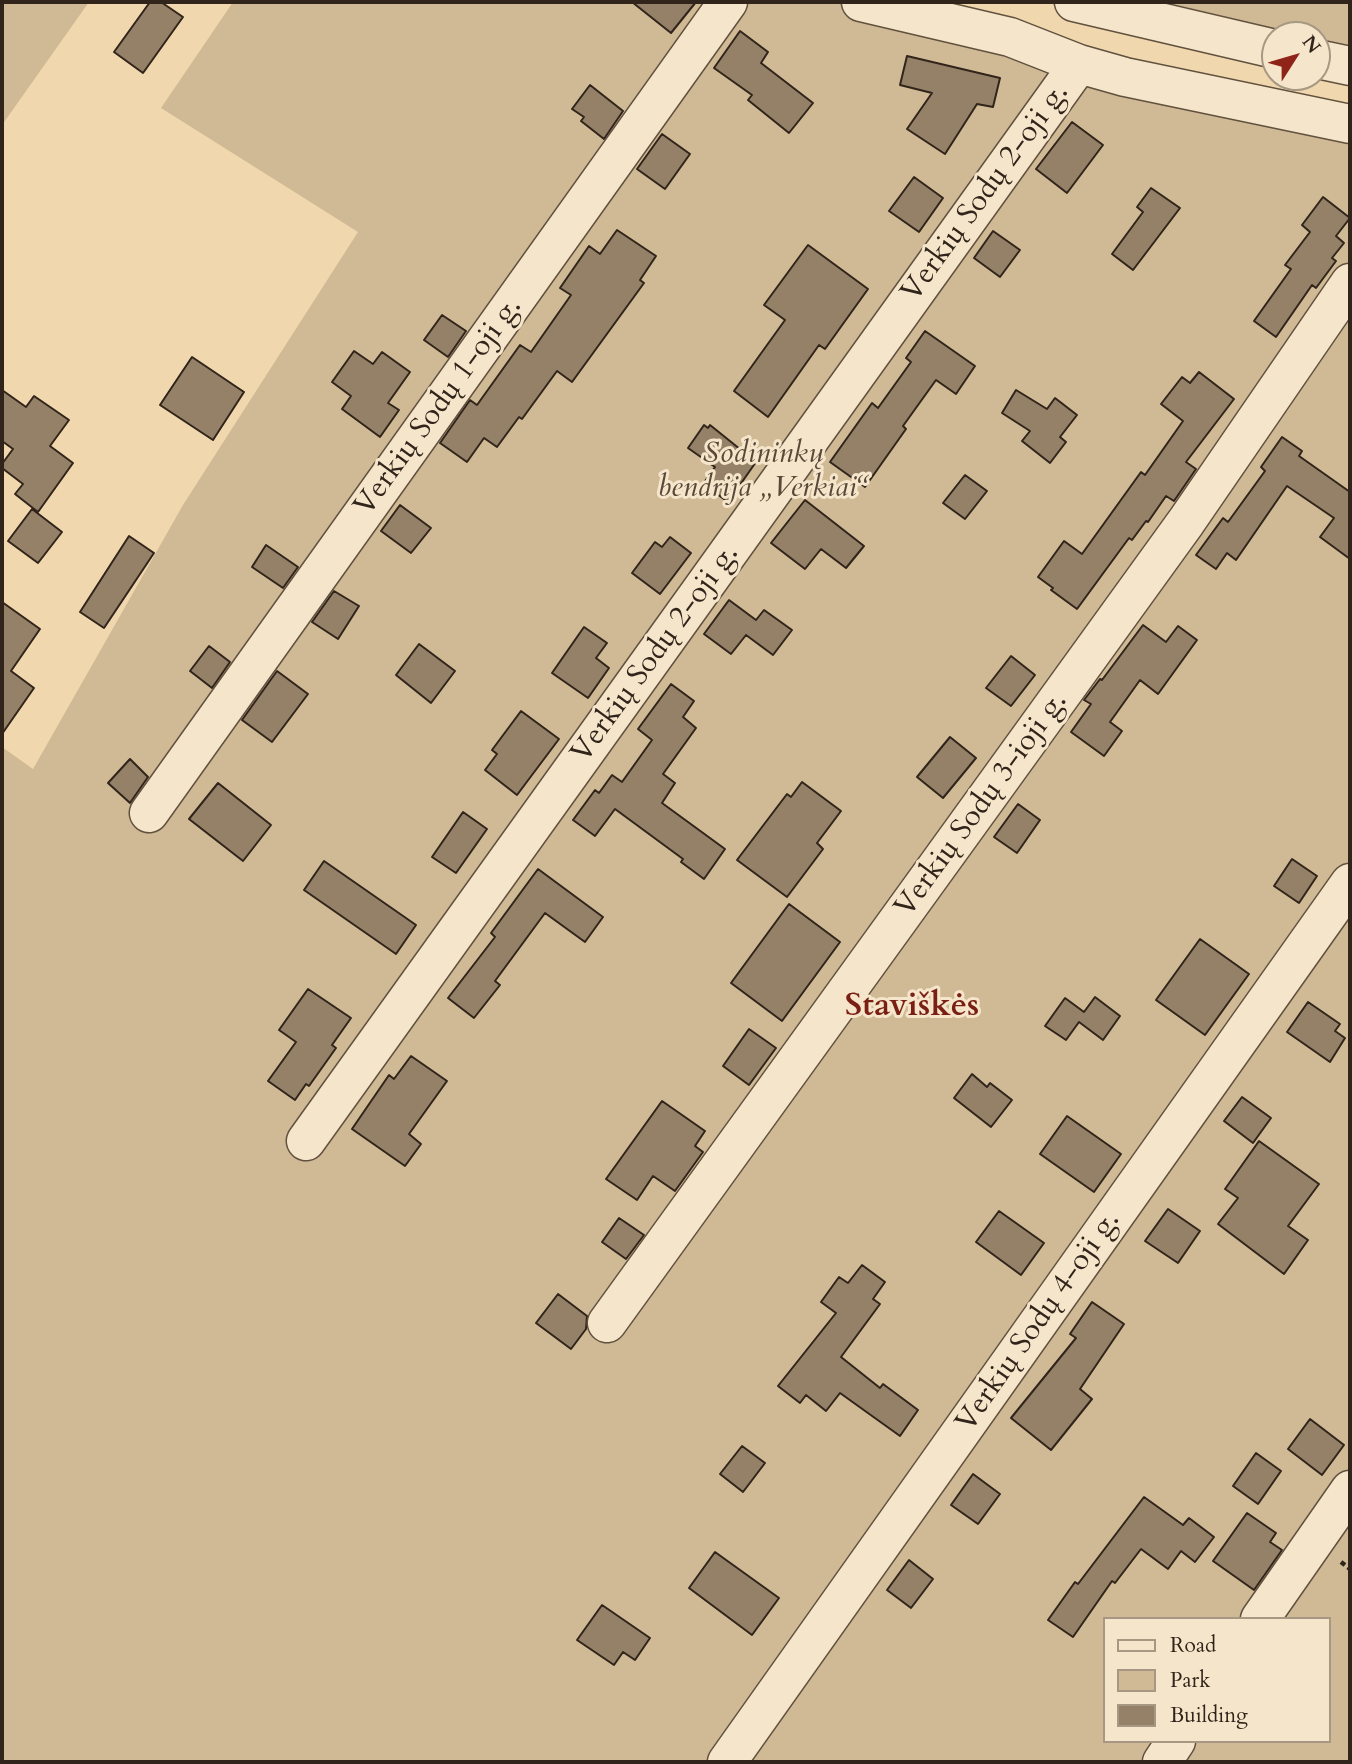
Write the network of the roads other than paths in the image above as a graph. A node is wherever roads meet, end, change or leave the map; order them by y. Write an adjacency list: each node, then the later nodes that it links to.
1 (728, 2): 10 (street, Verkių Sodų 1-oji g.)
2 (861, 2): 6 (street)
3 (1074, 2): 4 (street)
4 (1261, 46)
5 (1331, 62): 7 (street)
6 (1079, 64): 8 (street); 12 (street, Verkių Sodų 2-oji g.)
7 (1350, 66)
8 (1350, 124)
9 (1350, 283): 13 (street, Verkių Sodų 3-ioji g.)
10 (149, 813)
11 (1350, 883): 17 (street, Verkių Sodų 4-oji g.)
12 (306, 1141)
13 (607, 1323)
14 (1350, 1490): 15 (street)
15 (1260, 1617)
16 (1175, 1743): 18 (street)
17 (727, 1762)
18 (1162, 1762)

